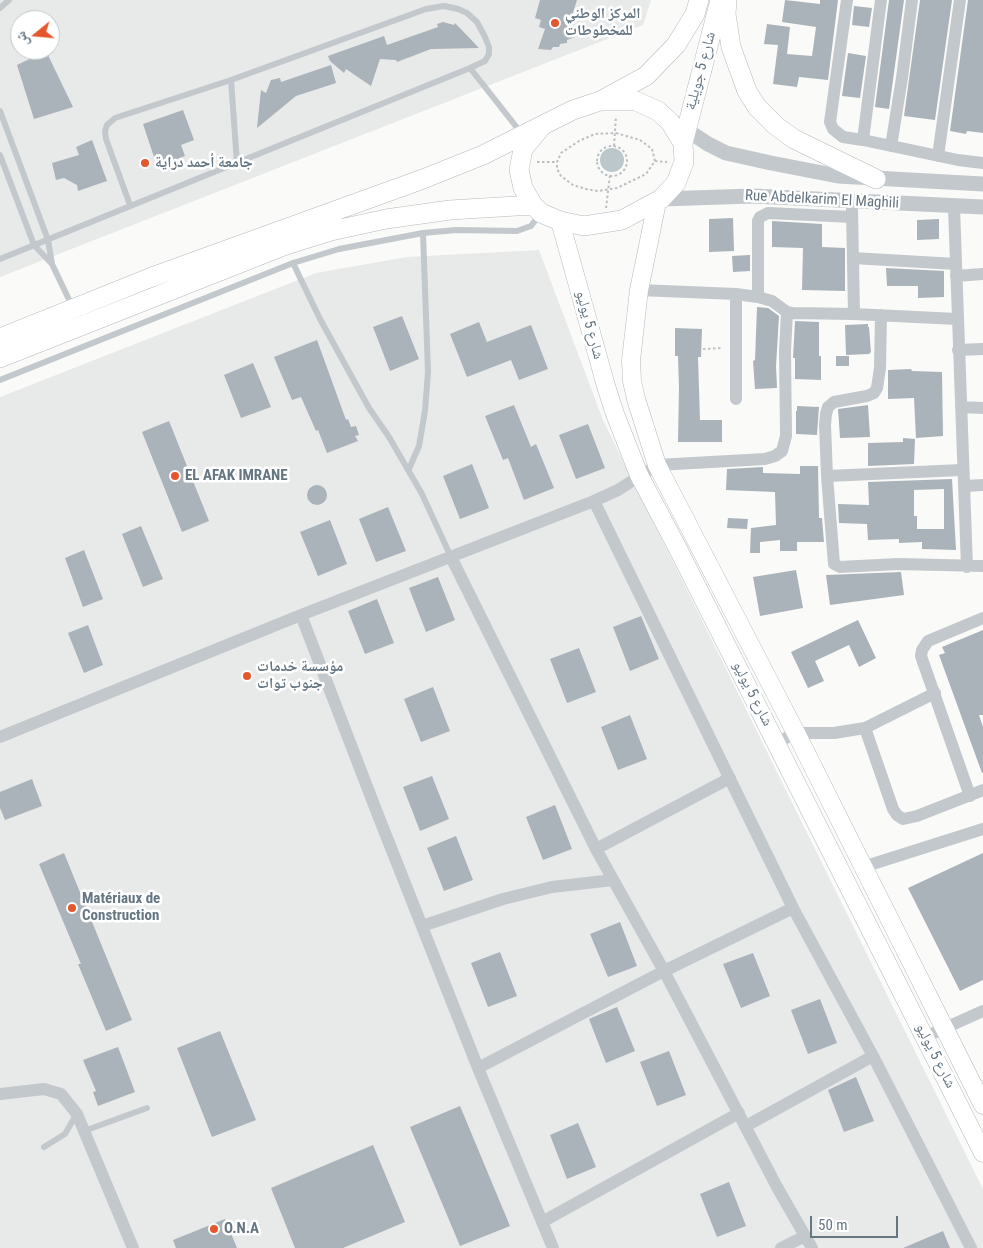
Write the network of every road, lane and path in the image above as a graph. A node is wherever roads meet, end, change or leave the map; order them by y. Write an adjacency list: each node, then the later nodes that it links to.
1 (8, 0): 9 (lane)
2 (699, 0): 12 (main road, شارع 5 جويلية)
3 (720, 0): 18 (main road, شارع 5 جويلية)
4 (727, 0): 31 (main road)
5 (847, 0): 19 (street)
6 (881, 0): 19 (street)
7 (912, 0): 21 (street)
8 (960, 0): 23 (street)
9 (0, 8)
10 (470, 68): 11 (lane); 17 (lane); 29 (lane)
11 (231, 80): 29 (lane); 35 (lane)
12 (600, 101): 15 (main road); 18 (main road)
13 (0, 111): 43 (lane)
14 (616, 112): 16 (path)
15 (542, 126): 17 (main road); 38 (main road)
16 (614, 133): 20 (path); 24 (path); 26 (path)
17 (523, 135): 54 (main road)
18 (684, 136): 31 (street, Rue Abdelkarim El Maghili); 34 (main road, شارع 5 جويلية)
19 (863, 140): 21 (street)
20 (614, 146): 30 (path); 30 (path)
21 (891, 146): 23 (street)
22 (0, 155): 44 (lane)
23 (938, 156): 28 (street)
24 (655, 161): 27 (path); 33 (path)
25 (536, 162): 26 (path)
26 (557, 162): 33 (path)
27 (669, 163)
28 (983, 163)
29 (237, 164): 35 (lane)
30 (610, 175): 33 (path)
31 (876, 179): 32 (street, Rue Abdelkarim El Maghili)
32 (983, 184)
33 (608, 189): 40 (path)
34 (659, 201): 39 (street, Rue Abdelkarim El Maghili); 41 (main road); 51 (main road, شارع 5 يوليو)
35 (130, 205): 43 (lane)
36 (954, 206): 37 (street, Rue Abdelkarim El Maghili); 39 (street, Rue Abdelkarim El Maghili); 49 (street)
37 (983, 207)
38 (537, 209): 41 (main road); 42 (lane); 64 (main road)
39 (852, 209): 45 (street); 53 (street)
40 (606, 212)
41 (560, 221): 72 (main road, شارع 5 يوليو)
42 (423, 234): 47 (lane); 70 (lane)
43 (48, 240): 44 (lane); 48 (lane)
44 (34, 245): 46 (lane); 48 (lane)
45 (853, 258): 49 (street); 56 (street)
46 (0, 259)
47 (293, 262): 65 (lane); 70 (lane)
48 (52, 264): 54 (lane)
49 (956, 270): 50 (street); 58 (street)
50 (983, 274)
51 (639, 290): 52 (street); 69 (main road, شارع 5 يوليو)
52 (736, 294): 53 (street); 60 (street)
53 (758, 297): 55 (street)
54 (73, 308): 59 (main road)
55 (787, 312): 56 (street); 69 (street)
56 (854, 314): 57 (street)
57 (881, 315): 58 (street); 73 (street)
58 (957, 319): 63 (street)
59 (0, 338)
60 (736, 348): 61 (path); 66 (street)
61 (704, 349)
62 (983, 349): 63 (street)
63 (958, 350): 67 (street)
64 (0, 358)
65 (0, 380)
66 (736, 399)
67 (961, 407): 68 (street); 71 (street)
68 (983, 408)
69 (657, 465): 72 (street); 84 (main road, شارع 5 يوليو)
70 (409, 469): 77 (lane)
71 (962, 470): 73 (street); 75 (street)
72 (639, 475): 76 (street); 86 (main road, شارع 5 يوليو)
73 (827, 476): 79 (street)
74 (983, 485): 75 (street)
75 (964, 486): 79 (street)
76 (594, 501): 77 (street); 87 (street)
77 (451, 557): 80 (street); 91 (street)
78 (983, 566): 79 (street)
79 (966, 567)
80 (301, 616): 85 (street); 95 (street)
81 (983, 618): 82 (street)
82 (935, 693): 83 (street); 89 (street)
83 (865, 728): 84 (street); 89 (street)
84 (796, 733): 86 (street); 92 (main road, شارع 5 يوليو)
85 (0, 737)
86 (776, 743): 99 (main road, شارع 5 يوليو)
87 (730, 778): 91 (street); 94 (street)
88 (983, 790): 89 (street)
89 (970, 796)
90 (983, 829): 92 (street)
91 (596, 849): 93 (street)
92 (863, 867): 98 (main road, شارع 5 يوليو)
93 (613, 880): 95 (street); 96 (street)
94 (793, 908): 96 (street); 100 (street)
95 (422, 926): 101 (street)
96 (664, 971): 101 (street); 105 (street)
97 (983, 1011): 98 (street)
98 (944, 1028): 99 (street); 103 (main road, شارع 5 يوليو)
99 (925, 1037): 110 (main road, شارع 5 يوليو)
100 (873, 1056): 107 (street); 117 (street)
101 (478, 1068): 111 (street)
102 (0, 1094): 106 (street)
103 (983, 1105)
104 (147, 1108): 108 (lane)
105 (739, 1113): 107 (street); 111 (street)
106 (77, 1114): 108 (street); 109 (lane)
107 (746, 1126): 112 (street)
108 (84, 1131): 113 (street)
109 (44, 1147)
110 (983, 1152)
111 (542, 1222): 114 (street)
112 (805, 1236): 115 (street); 116 (street)
113 (133, 1248)
114 (553, 1248)
115 (781, 1248)
116 (812, 1248)
117 (971, 1248)

